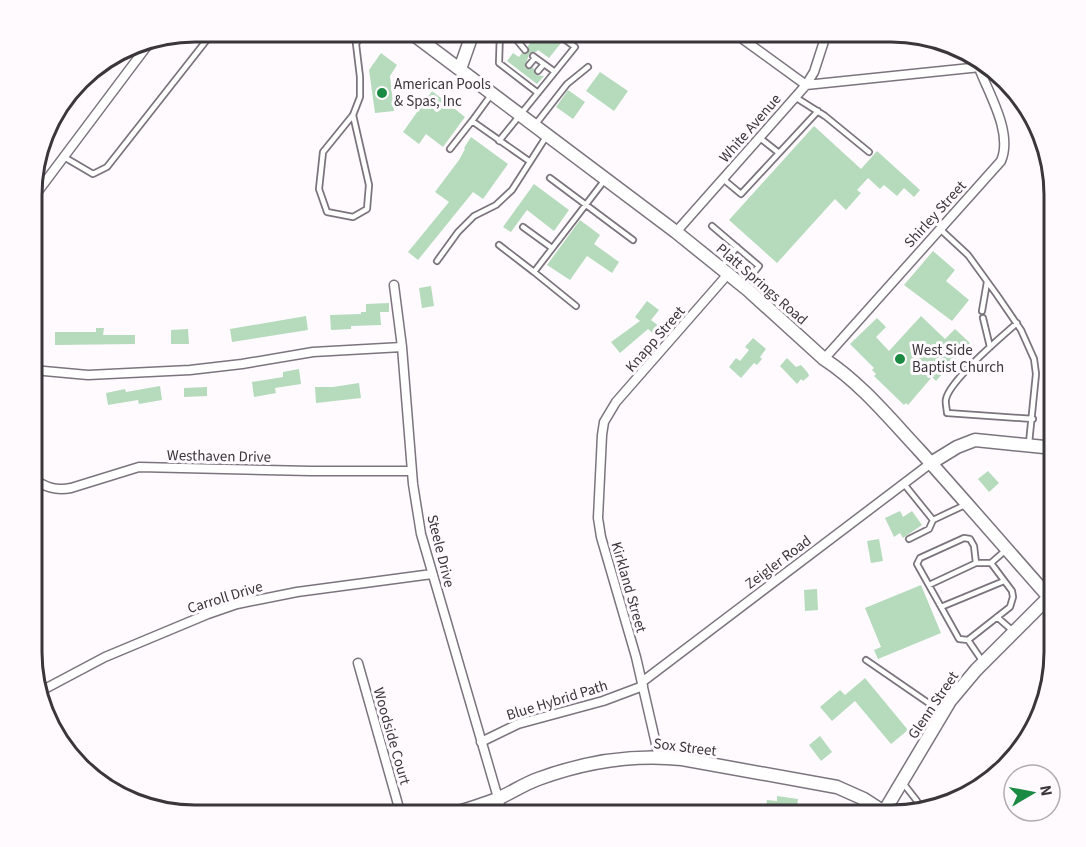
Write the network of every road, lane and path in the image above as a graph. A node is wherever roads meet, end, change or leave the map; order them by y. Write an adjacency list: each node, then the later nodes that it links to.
1 (205, 42): 37 (lane)
2 (358, 42): 28 (lane)
3 (424, 42): 16 (street, Platt Springs Road)
4 (469, 42): 16 (street)
5 (500, 42): 21 (lane)
6 (518, 42): 10 (lane)
7 (569, 42): 19 (lane)
8 (747, 42): 22 (street)
9 (824, 42): 22 (street, White Avenue)
10 (525, 50)
11 (143, 51): 37 (street)
12 (544, 64): 13 (lane); 17 (lane); 19 (lane)
13 (529, 65)
14 (588, 67): 30 (lane)
15 (976, 68): 22 (street)
16 (460, 69): 23 (street, Platt Springs Road)
17 (538, 71)
18 (980, 71): 46 (street, Shirley Street)
19 (555, 72): 24 (lane)
20 (523, 73): 21 (lane)
21 (519, 78): 24 (lane)
22 (806, 85): 25 (street, White Avenue)
23 (492, 93): 27 (street, Platt Springs Road); 29 (lane)
24 (538, 93): 27 (lane)
25 (795, 97): 26 (lane); 32 (street, White Avenue)
26 (818, 111): 35 (lane); 36 (lane)
27 (520, 114): 30 (street, Platt Springs Road); 33 (lane)
28 (353, 115): 28 (lane)
29 (472, 121): 33 (lane); 34 (lane)
30 (535, 125): 31 (street, Platt Springs Road)
31 (547, 135): 38 (lane); 40 (street, Platt Springs Road)
32 (759, 137): 36 (lane); 41 (street, White Avenue)
33 (500, 141): 38 (lane)
34 (450, 149)
35 (869, 152)
36 (779, 153): 41 (lane)
37 (64, 157): 42 (street)
38 (529, 161): 52 (lane)
39 (550, 178): 43 (lane)
40 (605, 178): 43 (lane); 47 (street, Platt Springs Road)
41 (723, 179): 47 (street, White Avenue)
42 (42, 185)
43 (586, 204): 48 (lane); 50 (lane)
44 (712, 226): 51 (lane)
45 (523, 227): 50 (lane)
46 (940, 229): 55 (lane); 64 (street, Shirley Street)
47 (676, 232): 53 (street, Platt Springs Road)
48 (633, 240)
49 (499, 245): 54 (lane)
50 (552, 248): 54 (lane)
51 (737, 248): 53 (lane); 57 (lane)
52 (437, 261)
53 (725, 271): 57 (street, Platt Springs Road); 67 (street, Knapp Street)
54 (534, 272): 58 (lane)
55 (987, 282): 59 (lane); 61 (lane)
56 (394, 285): 62 (street, Steele Drive)
57 (743, 286): 64 (street, Platt Springs Road)
58 (576, 306)
59 (982, 311)
60 (983, 318): 63 (lane)
61 (1017, 323): 63 (lane); 66 (lane)
62 (402, 347): 65 (street); 71 (street, Steele Drive)
63 (990, 347): 66 (lane)
64 (824, 359): 70 (street, Platt Springs Road)
65 (42, 371)
66 (1033, 419): 68 (lane)
67 (604, 422): 92 (street, Kirkland Street)
68 (1029, 446): 69 (street); 70 (street)
69 (1044, 447)
70 (931, 464): 73 (street, Zeigler Road); 74 (street, Platt Springs Road)
71 (412, 471): 72 (street, Westhaven Drive); 80 (street, Steele Drive)
72 (42, 484)
73 (904, 484): 75 (lane); 92 (street, Zeigler Road)
74 (967, 504): 75 (lane); 77 (street, Platt Springs Road)
75 (933, 520): 76 (lane)
76 (909, 539)
77 (1007, 549): 79 (lane); 83 (street, Platt Springs Road)
78 (976, 563): 79 (lane); 82 (lane); 82 (lane)
79 (991, 563): 81 (lane)
80 (432, 574): 93 (street, Carroll Drive); 95 (street, Steele Drive)
81 (1004, 581): 84 (lane); 86 (lane)
82 (928, 585): 84 (lane)
83 (1044, 591)
84 (941, 607): 88 (lane)
85 (1044, 607): 87 (street, Glenn Street)
86 (997, 617): 87 (lane); 88 (lane)
87 (1014, 632): 90 (street, Glenn Street)
88 (968, 640): 90 (lane)
89 (866, 660): 94 (lane)
90 (983, 662): 94 (street, Glenn Street)
91 (358, 663): 100 (street, Woodside Court)
92 (642, 684): 95 (street, Blue Hybrid Path); 96 (street, Kirkland Street)
93 (46, 688)
94 (943, 713): 97 (street, Glenn Street)
95 (481, 742): 98 (street, Steele Drive)
96 (659, 757): 98 (street, Sox Street); 103 (street, Sox Street)
97 (901, 781): 99 (lane); 104 (street, Glenn Street)
98 (497, 798): 101 (street, Sox Street); 102 (street, Steele Drive)
99 (918, 803)
100 (398, 805)
101 (482, 805)
102 (499, 805)
103 (872, 805)
104 (888, 805)

